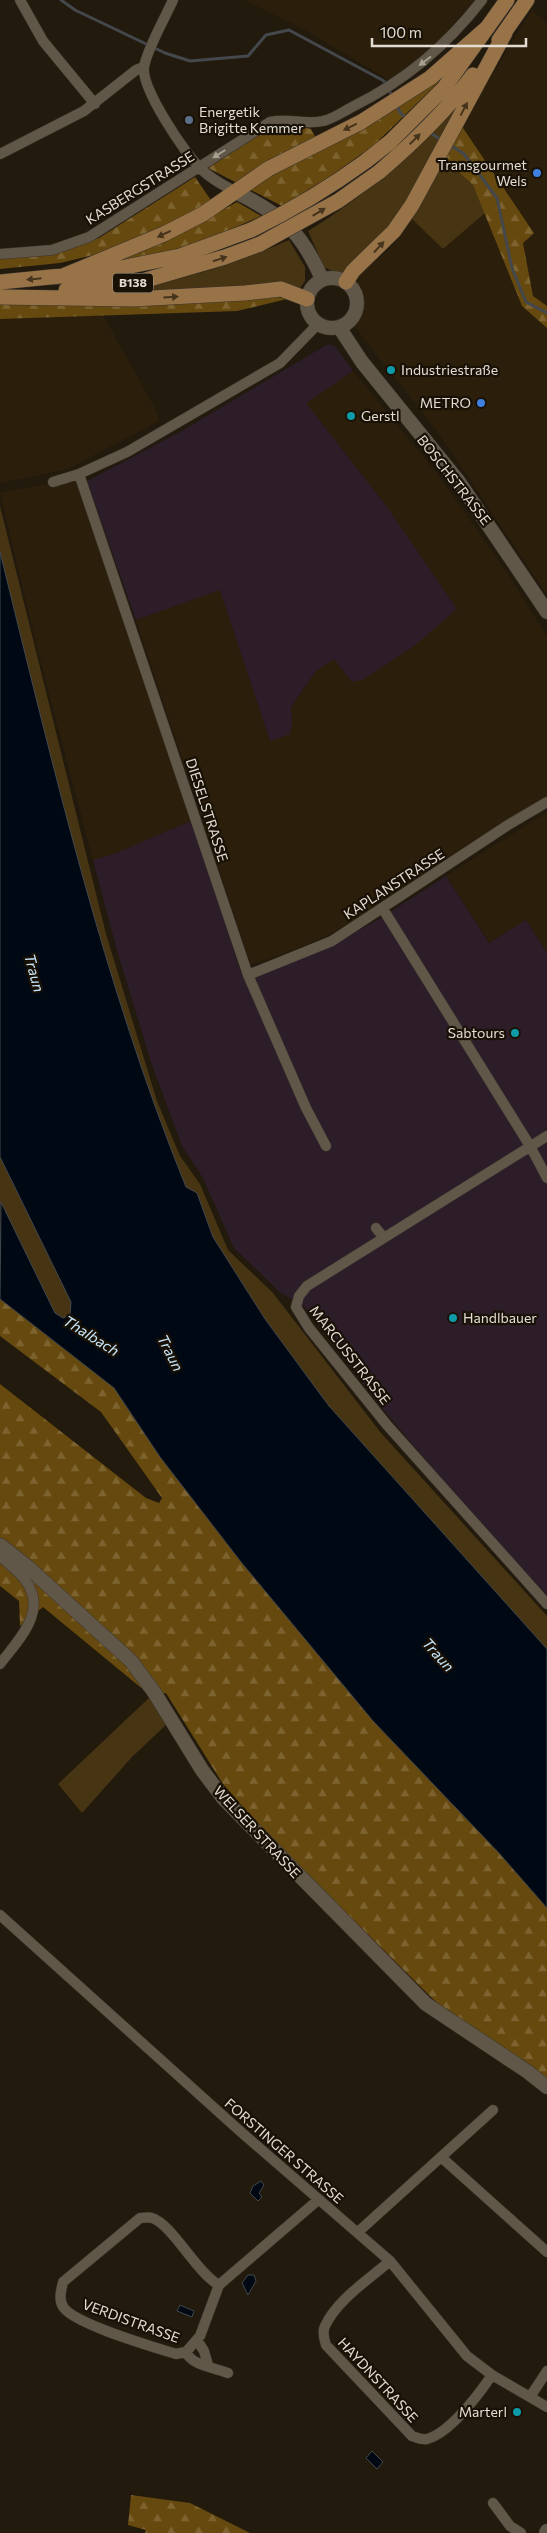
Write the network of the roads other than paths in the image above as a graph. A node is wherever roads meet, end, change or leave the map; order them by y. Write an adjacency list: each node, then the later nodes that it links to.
1 (20, 0): 9 (street)
2 (172, 0): 8 (street)
3 (482, 0): 11 (street, KASBERGSTRASSE, one-way to 11)
4 (507, 0): 6 (main road, B138)
5 (527, 0): 7 (main road, B138)
6 (488, 27): 12 (main road, one-way to 12); 14 (main road, B138, bridge)
7 (504, 33): 17 (main road, one-way to 7); 18 (main road, B138, one-way to 7, bridge)
8 (144, 67): 9 (street); 11 (street)
9 (95, 104): 10 (street)
10 (0, 154)
11 (198, 167): 12 (street); 13 (street, KASBERGSTRASSE)
12 (236, 192): 14 (main road, one-way to 14); 15 (main road)
13 (0, 254)
14 (63, 276): 16 (main road, B138, one-way to 16)
15 (322, 280): 17 (main road); 19 (main road)
16 (0, 282)
17 (346, 282): 21 (main road)
18 (0, 297): 19 (main road, one-way to 19)
19 (307, 299): 20 (main road)
20 (318, 324): 21 (main road); 22 (street)
21 (339, 327): 24 (main road, BOSCHSTRASSE)
22 (79, 474): 23 (street); 27 (street, DIESELSTRASSE)
23 (52, 482)
24 (547, 612)
25 (547, 802): 26 (street, KAPLANSTRASSE)
26 (382, 909): 27 (street, KAPLANSTRASSE); 30 (street)
27 (248, 975): 29 (street, DIESELSTRASSE)
28 (547, 1136): 30 (street, MARCUSSTRASSE)
29 (326, 1146)
30 (530, 1146): 31 (street); 33 (street, MARCUSSTRASSE)
31 (547, 1178)
32 (376, 1228): 33 (street)
33 (384, 1238): 36 (street, MARCUSSTRASSE)
34 (0, 1545): 39 (main road, WELSER STRASSE)
35 (0, 1556): 37 (street)
36 (547, 1604)
37 (0, 1664)
38 (0, 1915): 42 (street, FORSTINGER STRASSE)
39 (547, 2087)
40 (493, 2110): 41 (street)
41 (441, 2157): 43 (street); 44 (street)
42 (318, 2200): 43 (street, FORSTINGER STRASSE); 46 (street, VERDISTRASSE)
43 (358, 2232): 45 (street, FORSTINGER STRASSE)
44 (547, 2252)
45 (390, 2262): 52 (street, FORSTINGER STRASSE); 52 (street, HAYDNSTRASSE)
46 (219, 2285): 47 (street, VERDISTRASSE); 48 (street, VERDISTRASSE)
47 (197, 2340): 48 (street, VERDISTRASSE); 49 (street, VERDISTRASSE)
48 (186, 2352): 49 (street, VERDISTRASSE)
49 (208, 2365): 51 (street, VERDISTRASSE)
50 (547, 2371): 53 (street)
51 (228, 2373)
52 (492, 2375): 53 (street, FORSTINGER STRASSE)
53 (530, 2397): 54 (street, FORSTINGER STRASSE)
54 (547, 2407)
55 (493, 2503): 56 (street)
56 (521, 2533)

